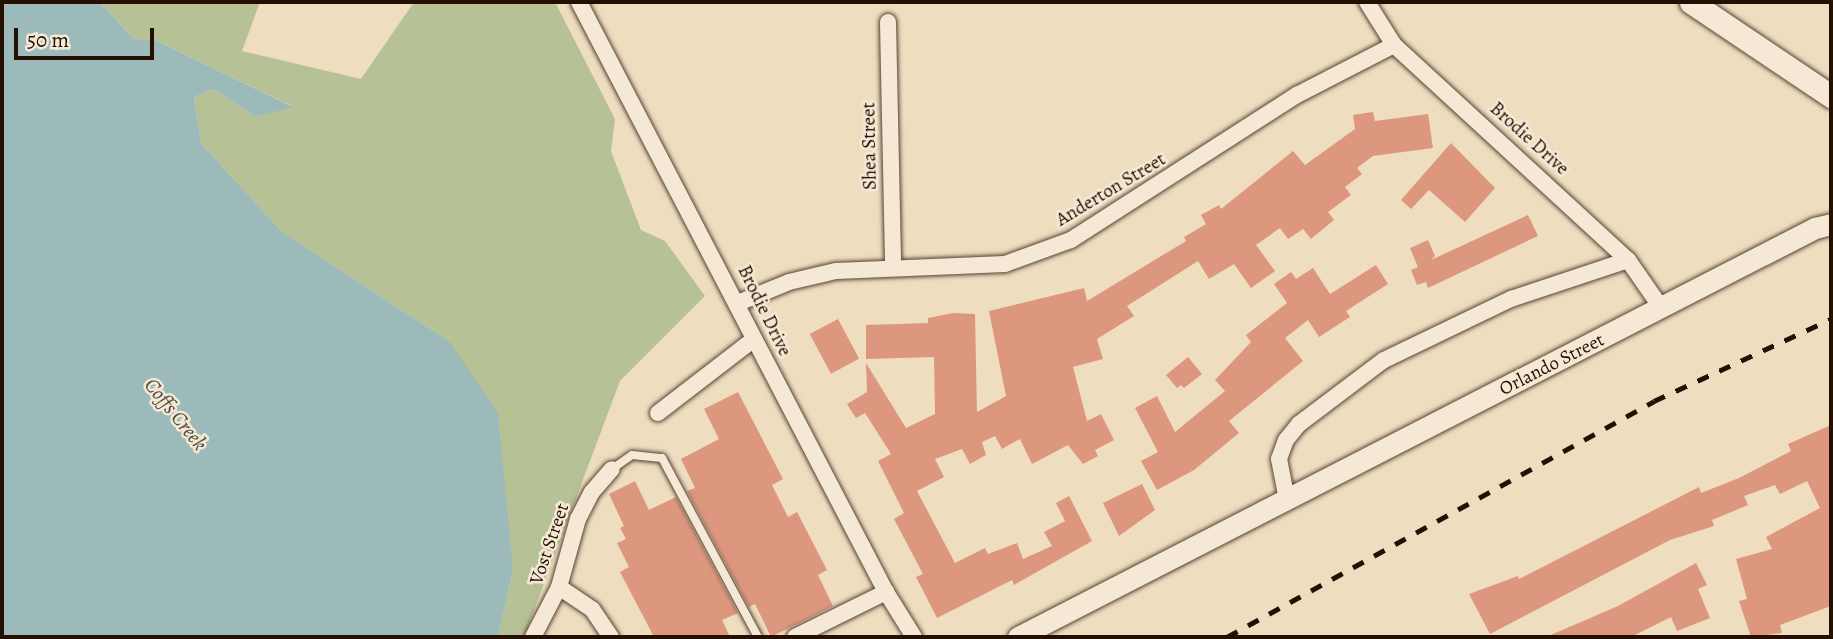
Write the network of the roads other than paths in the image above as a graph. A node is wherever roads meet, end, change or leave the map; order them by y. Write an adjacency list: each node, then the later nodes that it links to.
1 (579, 2): 11 (street, Brodie Drive)
2 (1367, 2): 5 (street, Brodie Drive)
3 (1691, 2): 6 (main road)
4 (888, 22): 10 (street, Shea Street)
5 (1394, 45): 9 (street, Brodie Drive); 10 (street, Anderton Street)
6 (1829, 96)
7 (1831, 214): 8 (street, Orlando Street)
8 (1823, 226): 12 (street, Orlando Street)
9 (1628, 260): 12 (street, Brodie Drive); 16 (street)
10 (893, 268): 11 (street, Anderton Street)
11 (738, 303): 13 (street, Brodie Drive)
12 (1662, 309): 16 (street, Orlando Street)
13 (754, 339): 14 (street); 18 (street, Brodie Drive)
14 (658, 413)
15 (612, 468): 17 (street, Vost Street); 21 (lane)
16 (1287, 500): 24 (street, Orlando Street)
17 (559, 587): 19 (street, Vost Street); 20 (street)
18 (886, 592): 22 (street); 23 (street, Brodie Drive)
19 (533, 637)
20 (611, 637)
21 (758, 637)
22 (795, 637)
23 (914, 637)
24 (1018, 637)

